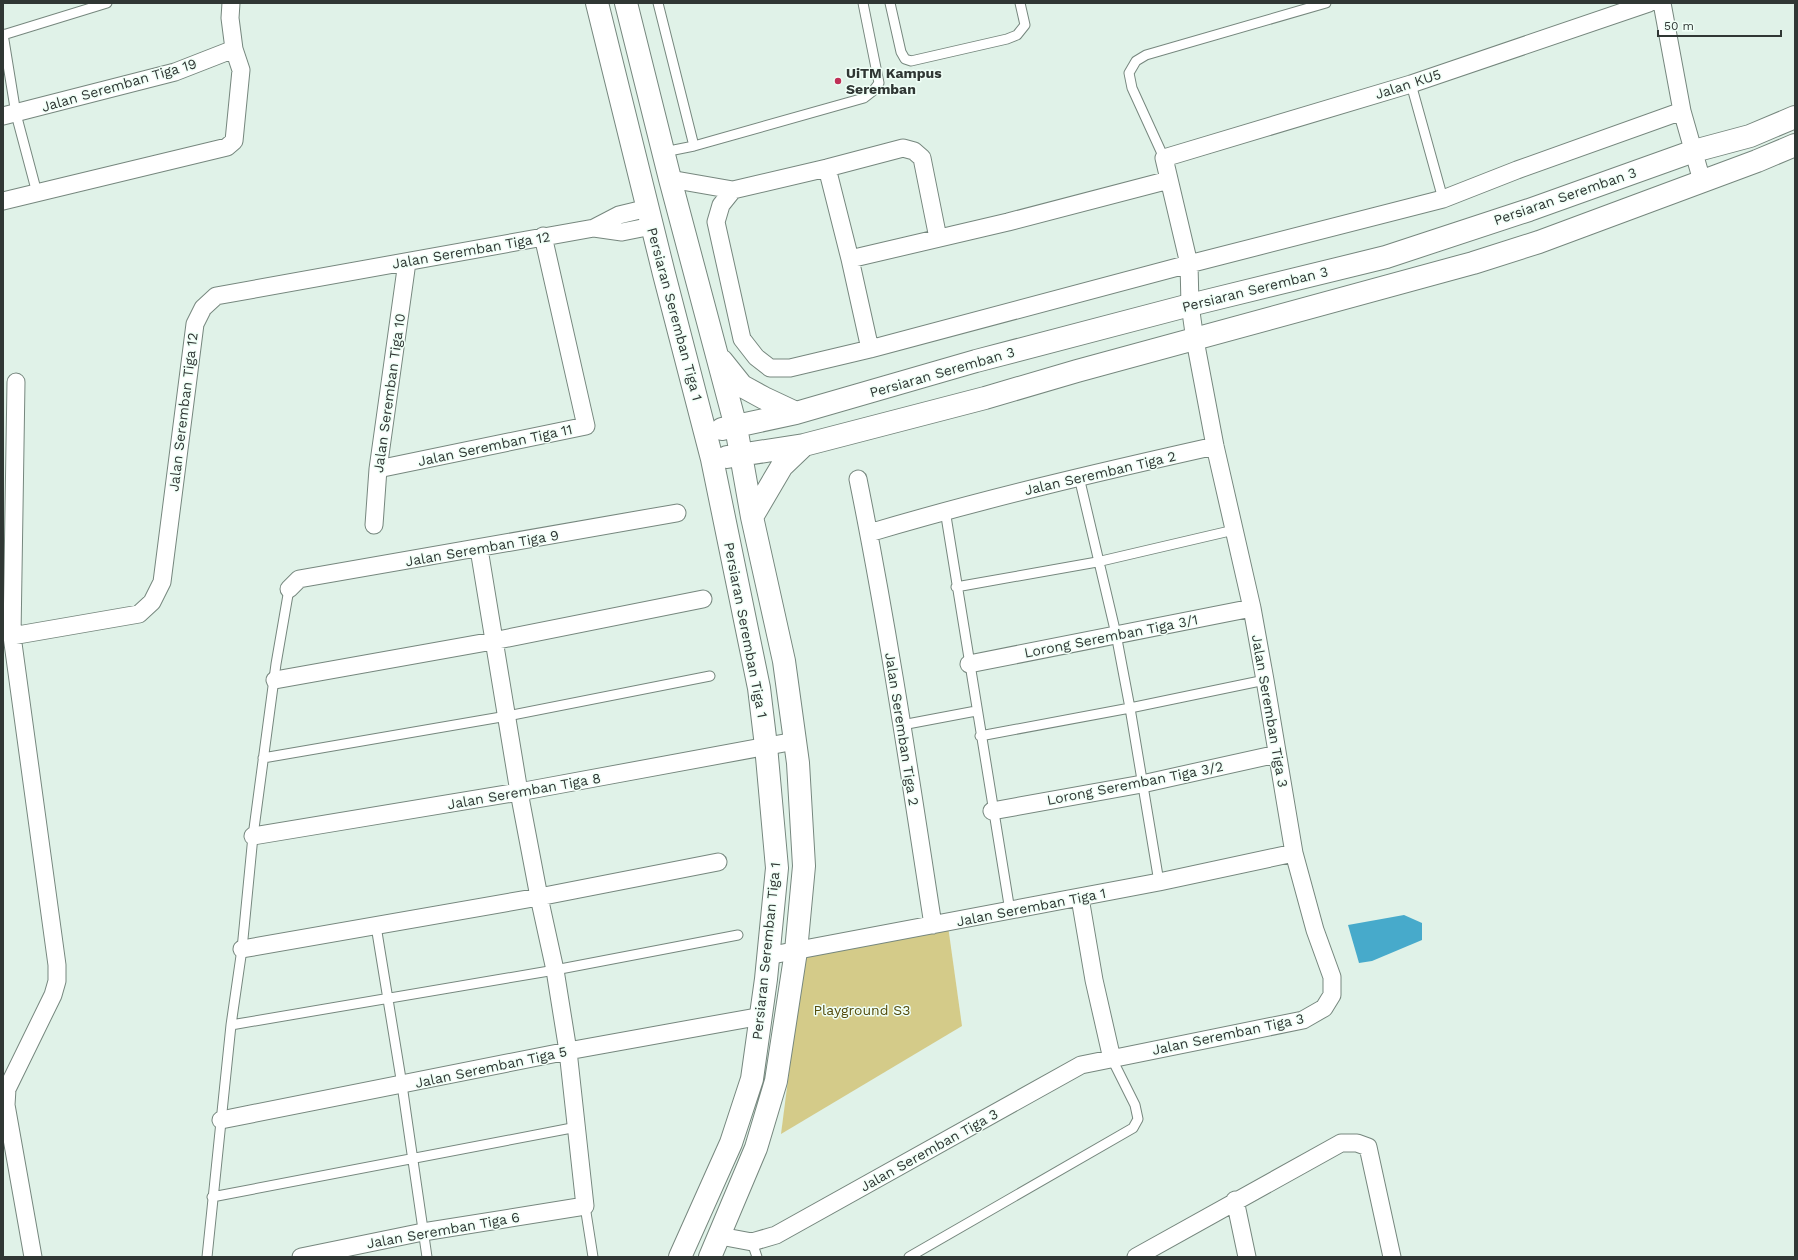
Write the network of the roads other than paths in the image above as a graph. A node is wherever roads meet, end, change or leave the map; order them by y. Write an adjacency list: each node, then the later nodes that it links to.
1 (107, 3): 12 (lane)
2 (231, 3): 13 (street)
3 (597, 3): 32 (main road, Persiaran Seremban Tiga 1)
4 (626, 3): 21 (main road, Persiaran Seremban Tiga 1)
5 (658, 3): 19 (lane)
6 (863, 3): 19 (lane)
7 (890, 3): 8 (lane)
8 (1020, 3)
9 (1326, 3): 22 (lane)
10 (1649, 3): 14 (street, Jalan KU5)
11 (1662, 3): 15 (street)
12 (3, 34): 16 (lane)
13 (234, 49): 16 (street, Jalan Seremban Tiga 19); 28 (street)
14 (1411, 84): 22 (street, Jalan KU5); 29 (lane)
15 (1682, 111): 20 (street); 29 (street)
16 (10, 115): 28 (lane)
17 (1795, 117): 20 (main road, Persiaran Seremban 3)
18 (1795, 145): 26 (main road)
19 (694, 146): 21 (lane)
20 (1694, 151): 26 (street); 31 (main road, Persiaran Seremban 3)
21 (664, 152): 24 (main road, Persiaran Seremban Tiga 1)
22 (1164, 158): 25 (street, Jalan Seremban Tiga 3)
23 (827, 168): 27 (street); 34 (street); 36 (street)
24 (670, 180): 27 (street); 42 (main road, Persiaran Seremban Tiga 1)
25 (1169, 180): 34 (street); 38 (street, Jalan Seremban Tiga 3)
26 (1702, 182): 35 (main road)
27 (733, 190): 41 (street)
28 (37, 193): 30 (street)
29 (1443, 199): 38 (street)
30 (3, 202)
31 (1529, 210): 35 (main road); 39 (main road, Persiaran Seremban 3)
32 (650, 217): 33 (street, Jalan Seremban Tiga 12); 46 (main road, Persiaran Seremban Tiga 1)
33 (543, 236): 37 (street, Jalan Seremban Tiga 12); 51 (street, Jalan Seremban Tiga 11)
34 (938, 238): 36 (street)
35 (1539, 242): 40 (main road)
36 (850, 259): 41 (street)
37 (407, 262): 51 (street, Jalan Seremban Tiga 10); 67 (street, Jalan Seremban Tiga 12)
38 (1188, 264): 39 (street, Jalan Seremban Tiga 3); 41 (street)
39 (1190, 305): 40 (street, Jalan Seremban Tiga 3); 44 (main road, Persiaran Seremban 3)
40 (1196, 340): 47 (main road); 48 (street, Jalan Seremban Tiga 3)
41 (870, 350)
42 (718, 357): 44 (main road); 45 (main road, Persiaran Seremban Tiga 1)
43 (16, 382): 67 (street)
44 (796, 413): 45 (main road, Persiaran Seremban 3)
45 (736, 426): 46 (main road, Persiaran Seremban 3); 49 (main road, Persiaran Seremban Tiga 1)
46 (707, 432): 50 (main road, Persiaran Seremban Tiga 1)
47 (804, 445): 49 (main road); 56 (main road)
48 (1215, 446): 52 (street, Jalan Seremban Tiga 2); 58 (street, Jalan Seremban Tiga 3)
49 (742, 454): 50 (main road); 56 (main road, Persiaran Seremban Tiga 1)
50 (712, 459): 79 (main road, Persiaran Seremban Tiga 1)
51 (378, 469): 57 (street, Jalan Seremban Tiga 10)
52 (1079, 477): 54 (street, Jalan Seremban Tiga 2); 61 (lane)
53 (858, 479): 59 (street, Jalan Seremban Tiga 2)
54 (945, 510): 59 (street, Jalan Seremban Tiga 2); 62 (lane)
55 (677, 513): 60 (street, Jalan Seremban Tiga 9)
56 (752, 517): 78 (main road, Persiaran Seremban Tiga 1)
57 (374, 525)
58 (1234, 530): 61 (lane); 65 (street, Jalan Seremban Tiga 3)
59 (869, 533): 76 (street, Jalan Seremban Tiga 2)
60 (479, 549): 63 (street, Jalan Seremban Tiga 9); 68 (street)
61 (1098, 562): 62 (lane); 66 (lane)
62 (956, 587): 69 (lane)
63 (289, 589): 71 (lane)
64 (703, 599): 68 (street)
65 (1252, 608): 66 (street, Lorong Seremban Tiga 3/1); 72 (street, Jalan Seremban Tiga 3)
66 (1116, 634): 69 (street, Lorong Seremban Tiga 3/1); 73 (lane)
67 (12, 636): 114 (street)
68 (493, 641): 71 (street); 75 (street)
69 (969, 664): 74 (lane)
70 (710, 676): 75 (lane)
71 (275, 680): 81 (lane)
72 (1265, 680): 73 (lane); 80 (street, Jalan Seremban Tiga 3)
73 (1130, 708): 77 (lane); 82 (lane)
74 (976, 711): 76 (lane); 77 (lane)
75 (507, 716): 81 (lane); 83 (street)
76 (902, 725): 92 (street, Jalan Seremban Tiga 2)
77 (980, 736): 84 (lane)
78 (795, 741): 79 (street, Jalan Seremban Tiga 8); 96 (main road, Persiaran Seremban Tiga 1)
79 (766, 746): 83 (street, Jalan Seremban Tiga 8); 97 (main road, Persiaran Seremban Tiga 1)
80 (1277, 754): 82 (street, Lorong Seremban Tiga 3/2); 86 (street, Jalan Seremban Tiga 3)
81 (263, 758): 85 (lane)
82 (1142, 784): 84 (street, Lorong Seremban Tiga 3/2); 88 (lane)
83 (519, 792): 85 (street, Jalan Seremban Tiga 8); 89 (street)
84 (992, 811): 91 (lane)
85 (253, 836): 95 (lane)
86 (1294, 854): 88 (street, Jalan Seremban Tiga 1); 103 (street, Jalan Seremban Tiga 3)
87 (718, 862): 89 (street)
88 (1160, 882): 90 (street, Jalan Seremban Tiga 1)
89 (539, 897): 93 (street); 98 (street)
90 (1080, 898): 91 (street, Jalan Seremban Tiga 1); 103 (street)
91 (1010, 911): 92 (street, Jalan Seremban Tiga 1)
92 (933, 925): 96 (street, Jalan Seremban Tiga 1)
93 (376, 926): 95 (street); 99 (lane)
94 (738, 936): 98 (lane)
95 (242, 949): 101 (lane)
96 (796, 951): 97 (street, Jalan Seremban Tiga 1); 112 (main road, Persiaran Seremban Tiga 1)
97 (767, 956): 100 (main road, Persiaran Seremban Tiga 1)
98 (555, 970): 99 (lane); 102 (street)
99 (388, 998): 101 (lane); 104 (lane)
100 (762, 1016): 102 (street, Jalan Seremban Tiga 5); 119 (main road, Persiaran Seremban Tiga 1)
101 (231, 1025): 105 (lane)
102 (568, 1051): 104 (street, Jalan Seremban Tiga 5); 106 (street)
103 (1112, 1058): 113 (street, Jalan Seremban Tiga 3); 121 (lane)
104 (402, 1085): 105 (street, Jalan Seremban Tiga 5); 107 (lane)
105 (221, 1120): 108 (lane)
106 (577, 1127): 107 (lane); 110 (street)
107 (413, 1158): 108 (lane); 111 (lane)
108 (212, 1197): 115 (lane)
109 (1235, 1200): 122 (street); 123 (street); 124 (street)
110 (585, 1206): 111 (street, Jalan Seremban Tiga 6); 118 (lane)
111 (422, 1232): 116 (street, Jalan Seremban Tiga 6); 117 (lane)
112 (720, 1236): 113 (street, Jalan Seremban Tiga 3); 120 (main road, Persiaran Seremban Tiga 1)
113 (755, 1250)
114 (33, 1257)
115 (207, 1257)
116 (301, 1257)
117 (427, 1257)
118 (593, 1257)
119 (680, 1257)
120 (710, 1257)
121 (909, 1257)
122 (1136, 1257)
123 (1247, 1257)
124 (1392, 1257)

